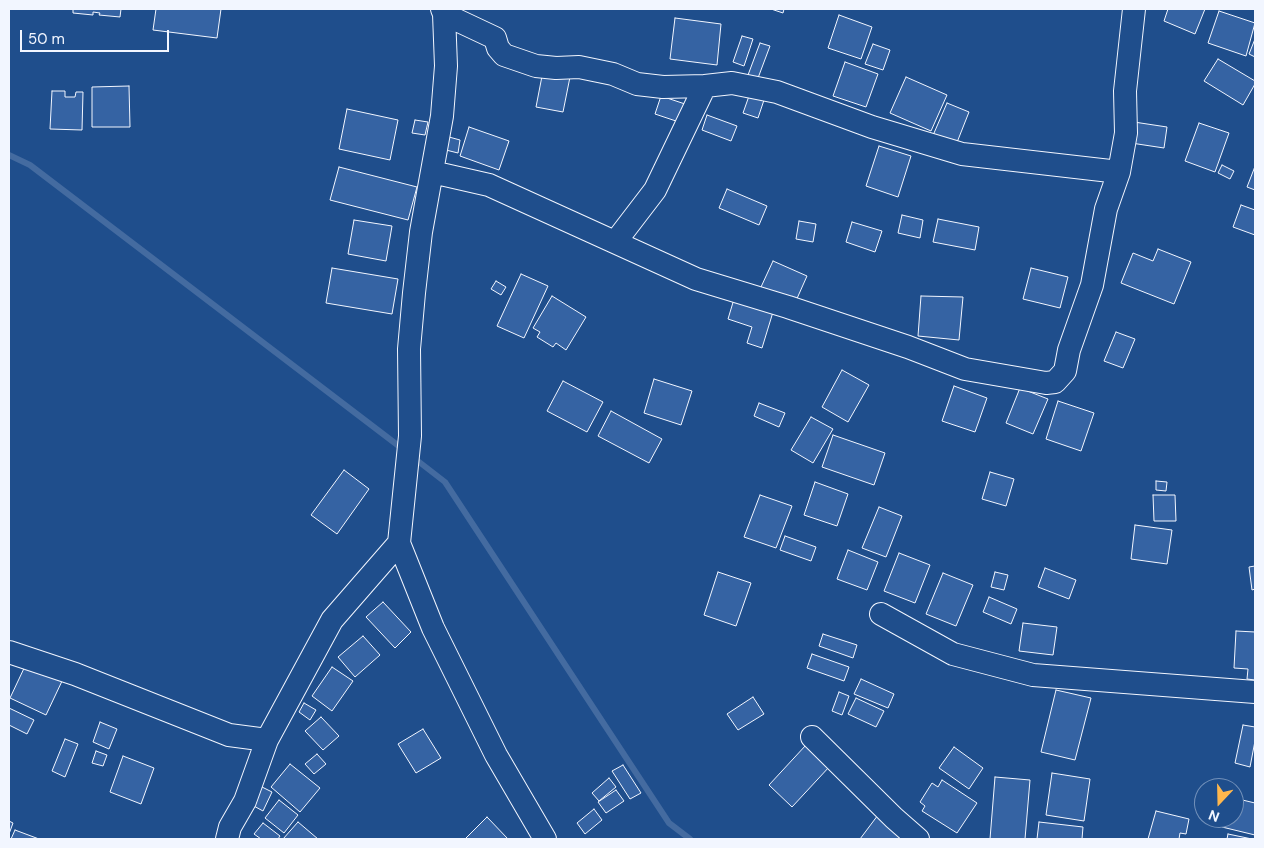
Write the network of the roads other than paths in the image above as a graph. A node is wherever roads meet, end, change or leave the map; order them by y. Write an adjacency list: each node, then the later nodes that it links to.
1 (1134, 9): 5 (street)
2 (443, 12): 3 (street); 4 (street)
3 (705, 86): 5 (street); 6 (street)
4 (432, 172): 6 (street); 7 (street)
5 (1119, 172): 6 (street)
6 (616, 241)
7 (399, 543): 12 (street); 14 (street)
8 (881, 614): 10 (street)
9 (9, 652): 12 (street)
10 (1255, 692)
11 (812, 738): 15 (street)
12 (267, 740): 13 (street)
13 (227, 839)
14 (544, 839)
15 (918, 839)

